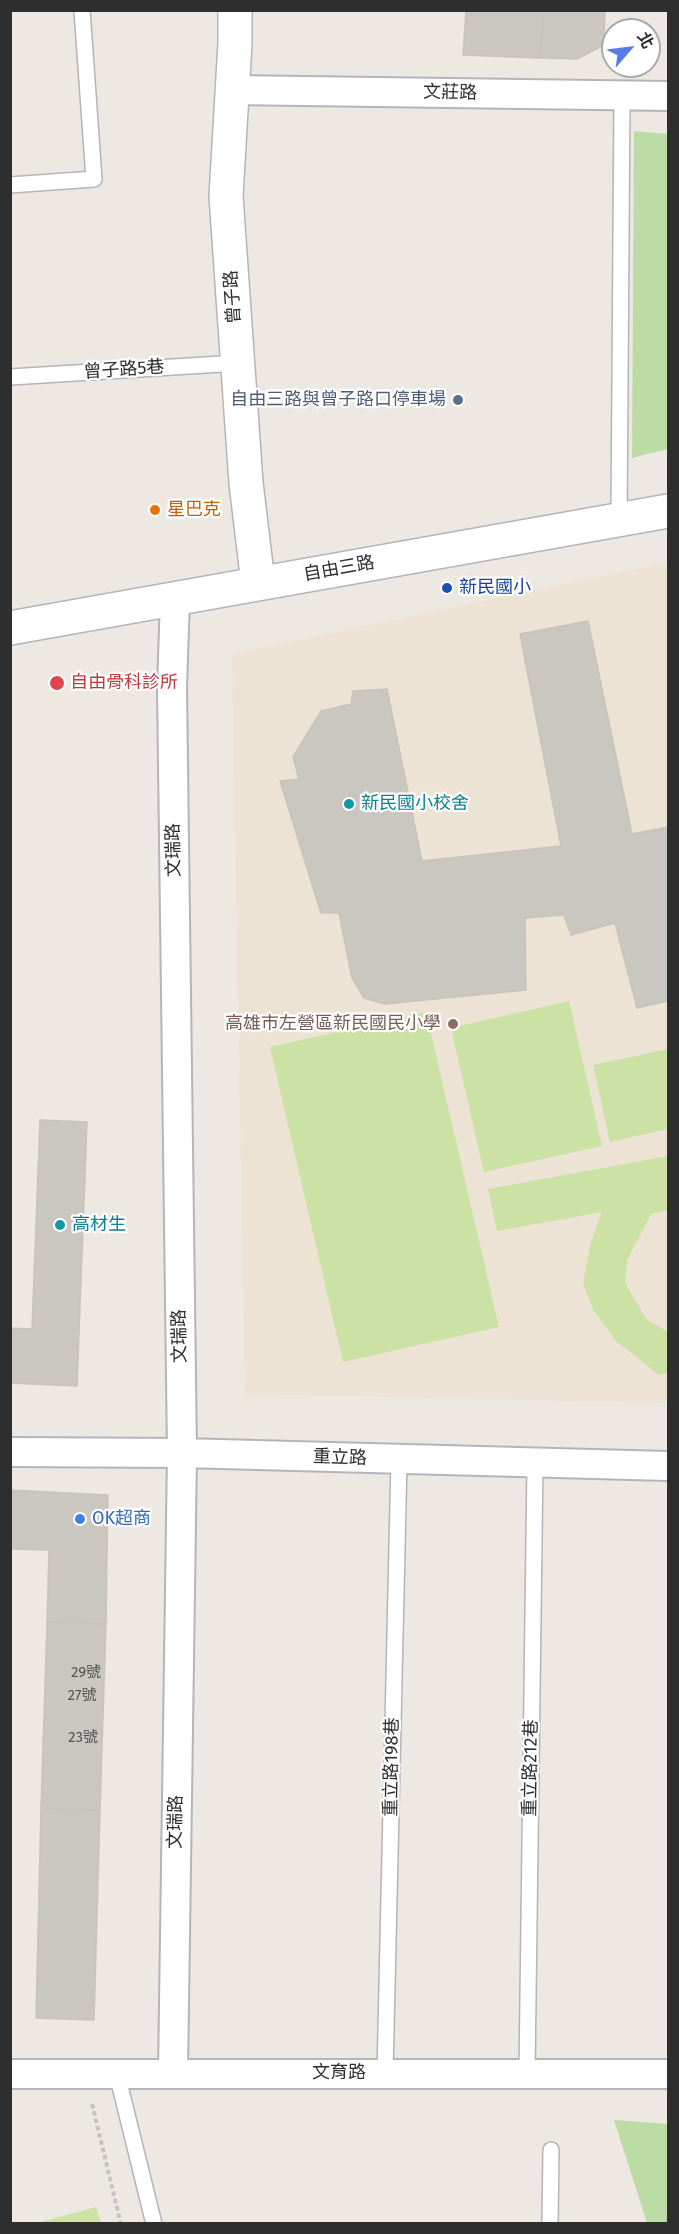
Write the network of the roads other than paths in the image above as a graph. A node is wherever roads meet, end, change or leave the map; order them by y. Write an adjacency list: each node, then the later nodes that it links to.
1 (82, 10): 6 (lane)
2 (235, 10): 3 (street, 曾子路)
3 (231, 90): 4 (street, 文莊路); 7 (street, 曾子路)
4 (622, 96): 5 (street, 文莊路); 10 (lane)
5 (669, 96)
6 (10, 185)
7 (238, 363): 8 (lane, 曾子路5巷); 11 (street, 曾子路)
8 (10, 377)
9 (669, 511): 10 (street, 自由三路)
10 (619, 520): 11 (street, 自由三路)
11 (258, 583): 12 (street, 自由三路)
12 (175, 599): 13 (street, 自由三路); 15 (street, 文瑞路)
13 (10, 628)
14 (10, 1452): 15 (street, 重立路)
15 (182, 1453): 16 (street, 重立路); 19 (street, 文瑞路)
16 (399, 1460): 17 (street, 重立路); 20 (lane, 重立路198巷)
17 (535, 1463): 18 (street, 重立路); 21 (lane, 重立路212巷)
18 (669, 1466)
19 (173, 2073): 20 (street, 文育路); 23 (street, 文育路)
20 (386, 2073): 21 (street, 文育路)
21 (527, 2073): 24 (street, 文育路)
22 (10, 2074): 23 (street, 文育路)
23 (117, 2074): 26 (lane)
24 (669, 2074)
25 (551, 2150): 27 (lane)
26 (154, 2223)
27 (550, 2223)

